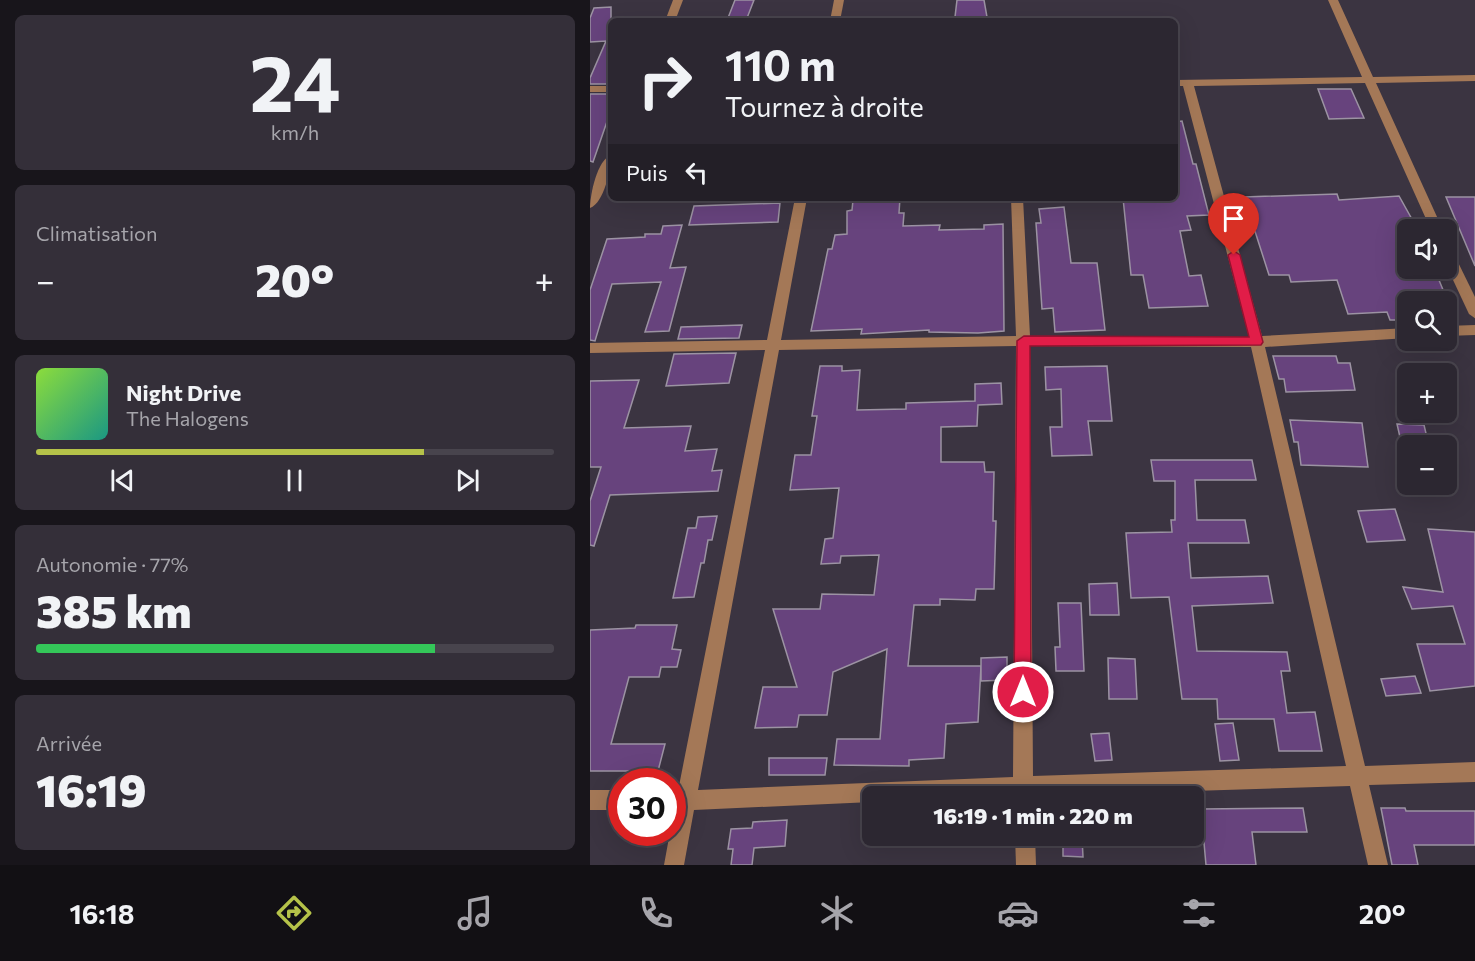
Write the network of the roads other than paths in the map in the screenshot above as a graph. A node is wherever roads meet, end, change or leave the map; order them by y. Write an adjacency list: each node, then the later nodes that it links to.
1 (678, 0): 4 (street)
2 (839, 0): 5 (street)
3 (1333, 0): 6 (street)
4 (671, 18)
5 (836, 18)
6 (1368, 78): 7 (street); 8 (street); 15 (street)
7 (1475, 78)
8 (1182, 83): 22 (street)
9 (608, 89): 10 (street)
10 (590, 90)
11 (608, 165): 14 (street)
12 (801, 201): 23 (street)
13 (1017, 201): 21 (street)
14 (590, 204)
15 (1432, 219)
16 (1457, 274): 17 (street)
17 (1475, 314)
18 (1475, 330): 19 (street)
19 (1457, 331)
20 (1397, 334): 22 (street)
21 (1024, 341): 22 (street); 23 (street); 28 (street)
22 (1257, 342): 27 (street)
23 (775, 344): 24 (street); 25 (street)
24 (590, 348)
25 (686, 768)
26 (1475, 772): 27 (street)
27 (1358, 774): 29 (street); 38 (street)
28 (1023, 786)
29 (1122, 786)
30 (862, 796): 33 (street)
31 (590, 800): 32 (street)
32 (608, 800)
33 (686, 801)
34 (675, 846): 36 (street)
35 (1025, 846): 37 (street)
36 (674, 865)
37 (1026, 865)
38 (1378, 865)

